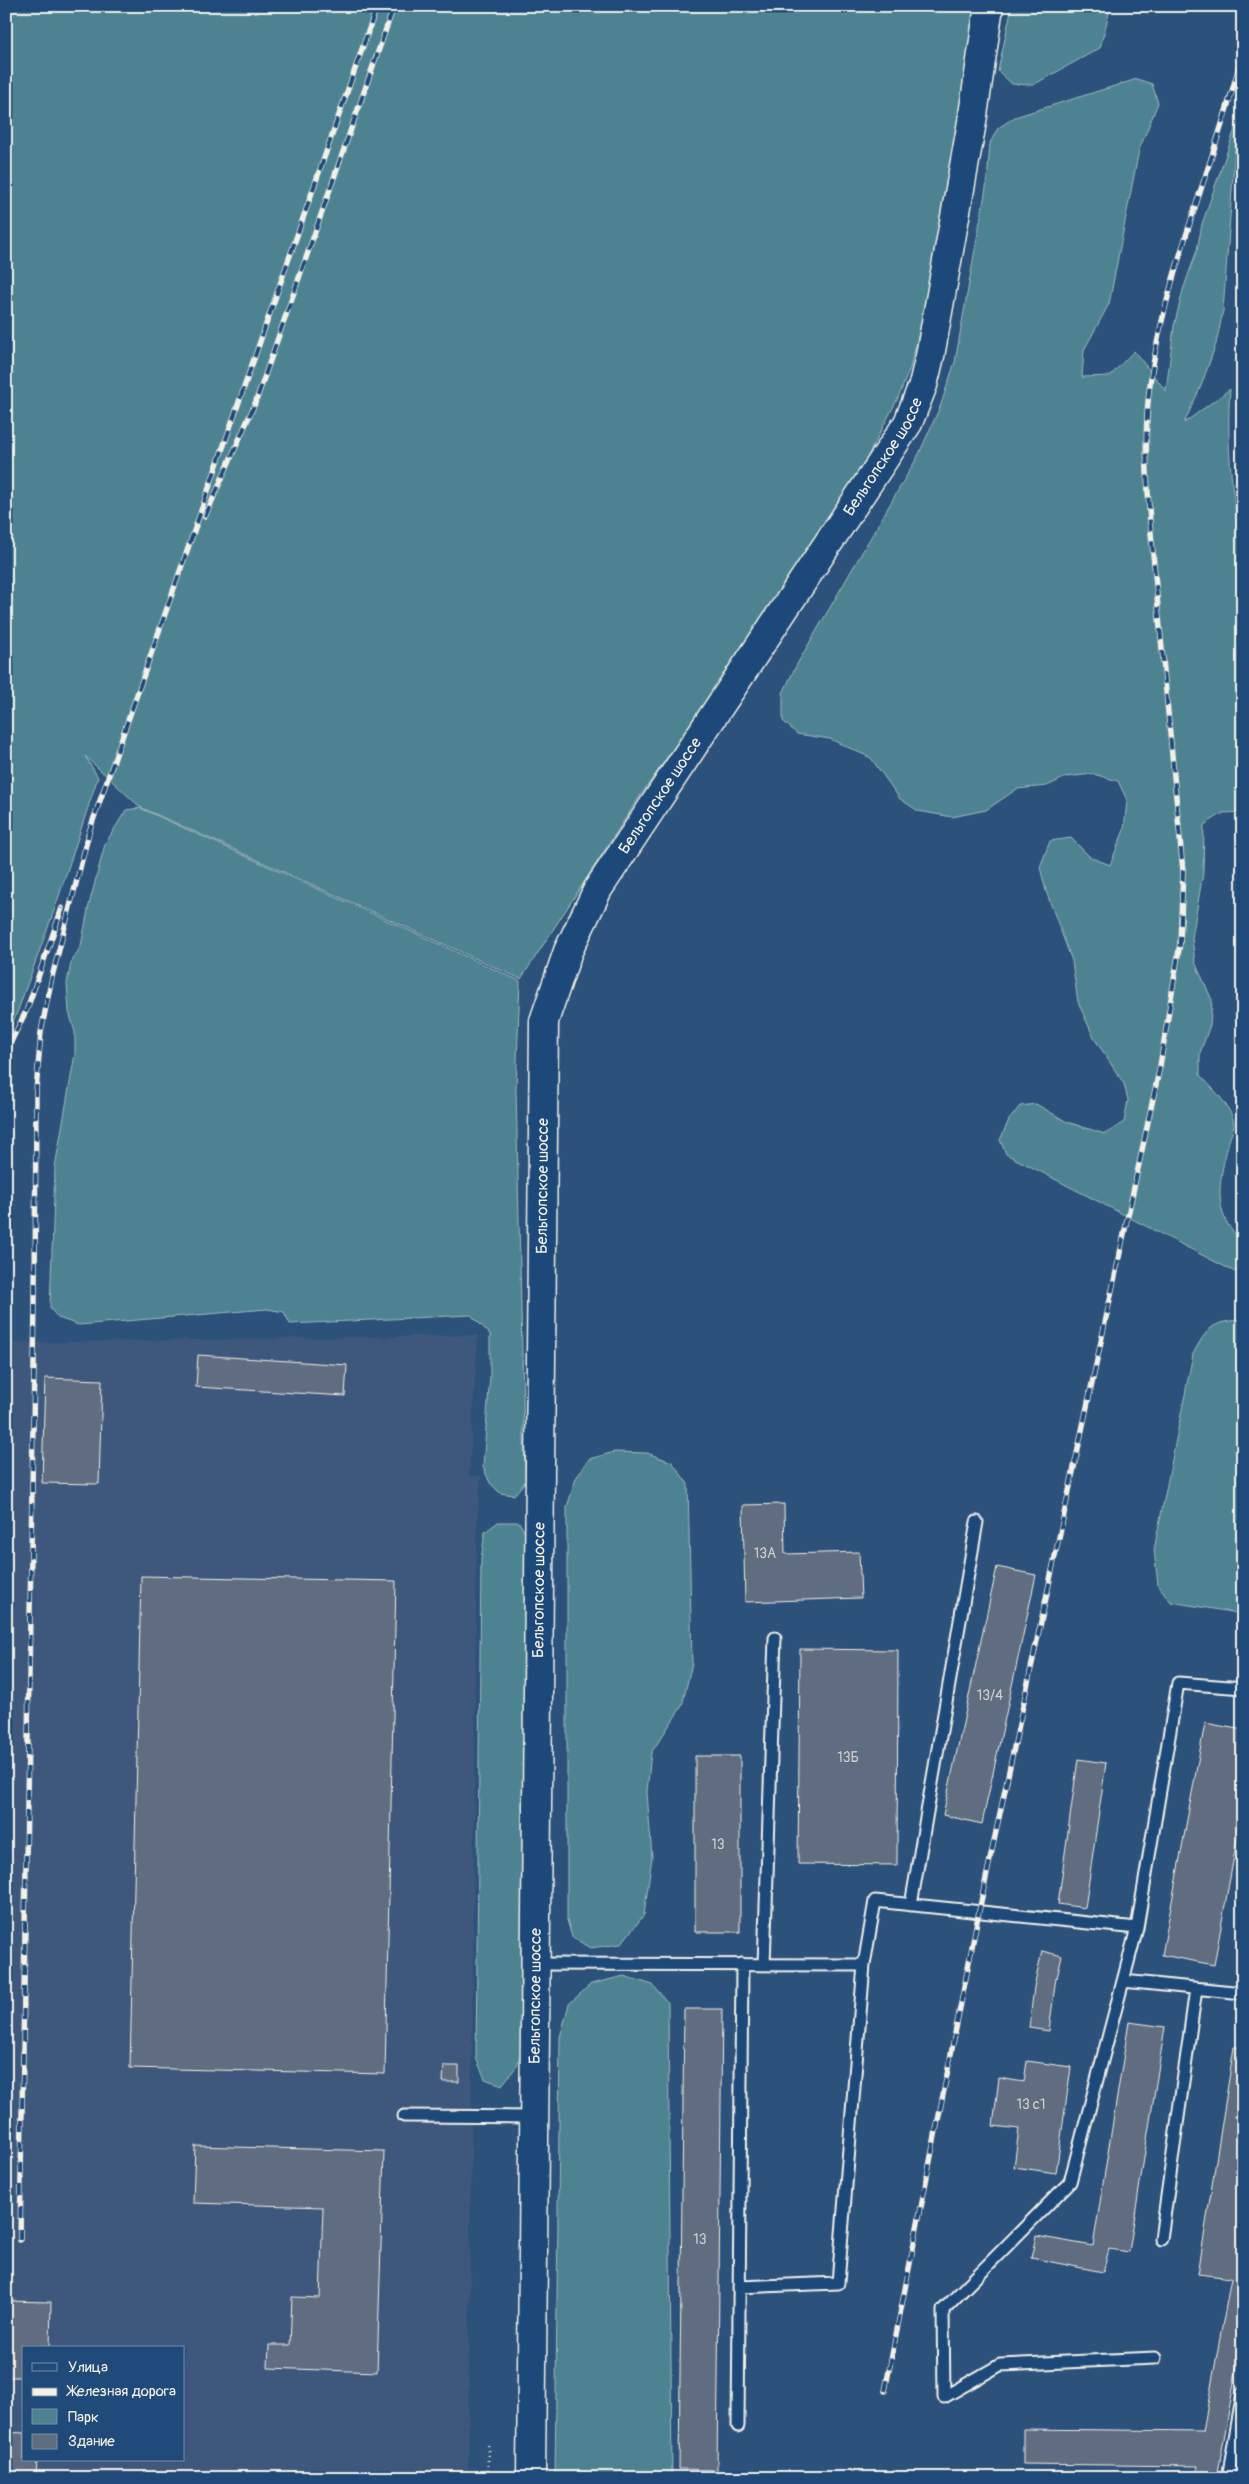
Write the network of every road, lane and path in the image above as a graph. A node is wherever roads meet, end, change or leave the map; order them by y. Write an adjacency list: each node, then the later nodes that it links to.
1 (989, 6): 7 (street, Бельгопское шоссе)
2 (977, 1522): 5 (lane)
3 (775, 1638): 9 (lane)
4 (1243, 1688): 6 (lane)
5 (911, 1905): 6 (lane); 10 (lane)
6 (1137, 1928): 11 (lane)
7 (537, 1964): 8 (lane); 15 (street, Бельгопское шоссе)
8 (742, 1964): 9 (lane); 17 (lane)
9 (764, 1965): 10 (lane)
10 (864, 1965): 17 (lane)
11 (1123, 1981): 12 (lane); 18 (lane)
12 (1196, 1989): 13 (lane); 16 (lane)
13 (1243, 1994)
14 (404, 2116): 15 (lane)
15 (535, 2116): 23 (street, Бельгопское шоссе)
16 (1161, 2239)
17 (739, 2287): 20 (lane)
18 (1154, 2358)
19 (1243, 2393): 24 (lane)
20 (738, 2426)
21 (488, 2445): 22 (path)
22 (488, 2478)
23 (531, 2478)
24 (1228, 2478)

